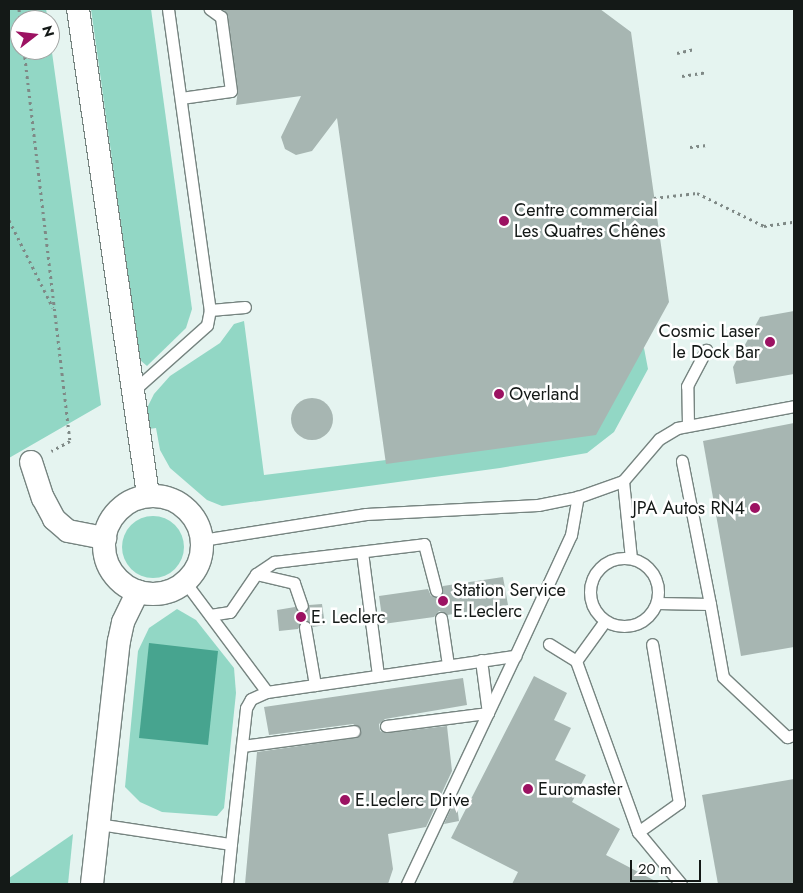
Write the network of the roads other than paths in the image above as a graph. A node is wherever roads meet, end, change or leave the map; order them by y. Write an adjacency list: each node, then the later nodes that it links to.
1 (78, 9): 8 (street)
2 (168, 9): 4 (lane)
3 (210, 9): 4 (lane)
4 (181, 98): 6 (lane)
5 (245, 308): 6 (lane)
6 (210, 310): 8 (lane)
7 (706, 350): 10 (lane)
8 (132, 392): 14 (street)
9 (794, 406): 10 (lane)
10 (688, 425): 13 (lane)
11 (682, 461): 25 (lane)
12 (31, 462): 16 (street)
13 (622, 480): 15 (lane); 19 (lane)
14 (148, 496): 16 (street); 17 (street)
15 (578, 496): 17 (lane); 33 (lane)
16 (104, 538): 23 (street)
17 (202, 540): 21 (street)
18 (362, 552): 20 (lane); 22 (lane); 37 (lane)
19 (631, 558): 24 (lane); 29 (lane)
20 (256, 574): 26 (lane); 27 (lane)
21 (185, 582): 23 (street); 27 (lane)
22 (436, 590)
23 (138, 591): 45 (street)
24 (657, 603): 25 (lane); 29 (lane)
25 (710, 604): 43 (lane)
26 (302, 606)
27 (210, 615): 39 (lane)
28 (442, 618): 36 (lane)
29 (605, 621): 35 (lane)
30 (305, 627): 38 (lane)
31 (549, 644): 35 (lane)
32 (652, 644): 46 (lane)
33 (515, 656): 34 (lane); 40 (lane)
34 (481, 660): 36 (lane); 40 (lane)
35 (576, 660): 46 (lane)
36 (448, 665): 37 (lane)
37 (378, 676): 38 (lane)
38 (314, 685): 39 (lane)
39 (267, 692): 44 (lane)
40 (488, 714): 41 (lane); 50 (lane)
41 (386, 726)
42 (354, 731): 44 (lane)
43 (794, 735)
44 (242, 746): 47 (lane)
45 (98, 824): 47 (lane); 48 (street)
46 (638, 832): 51 (lane)
47 (231, 844): 49 (lane)
48 (92, 884)
49 (227, 884)
50 (407, 884)
51 (681, 884)

